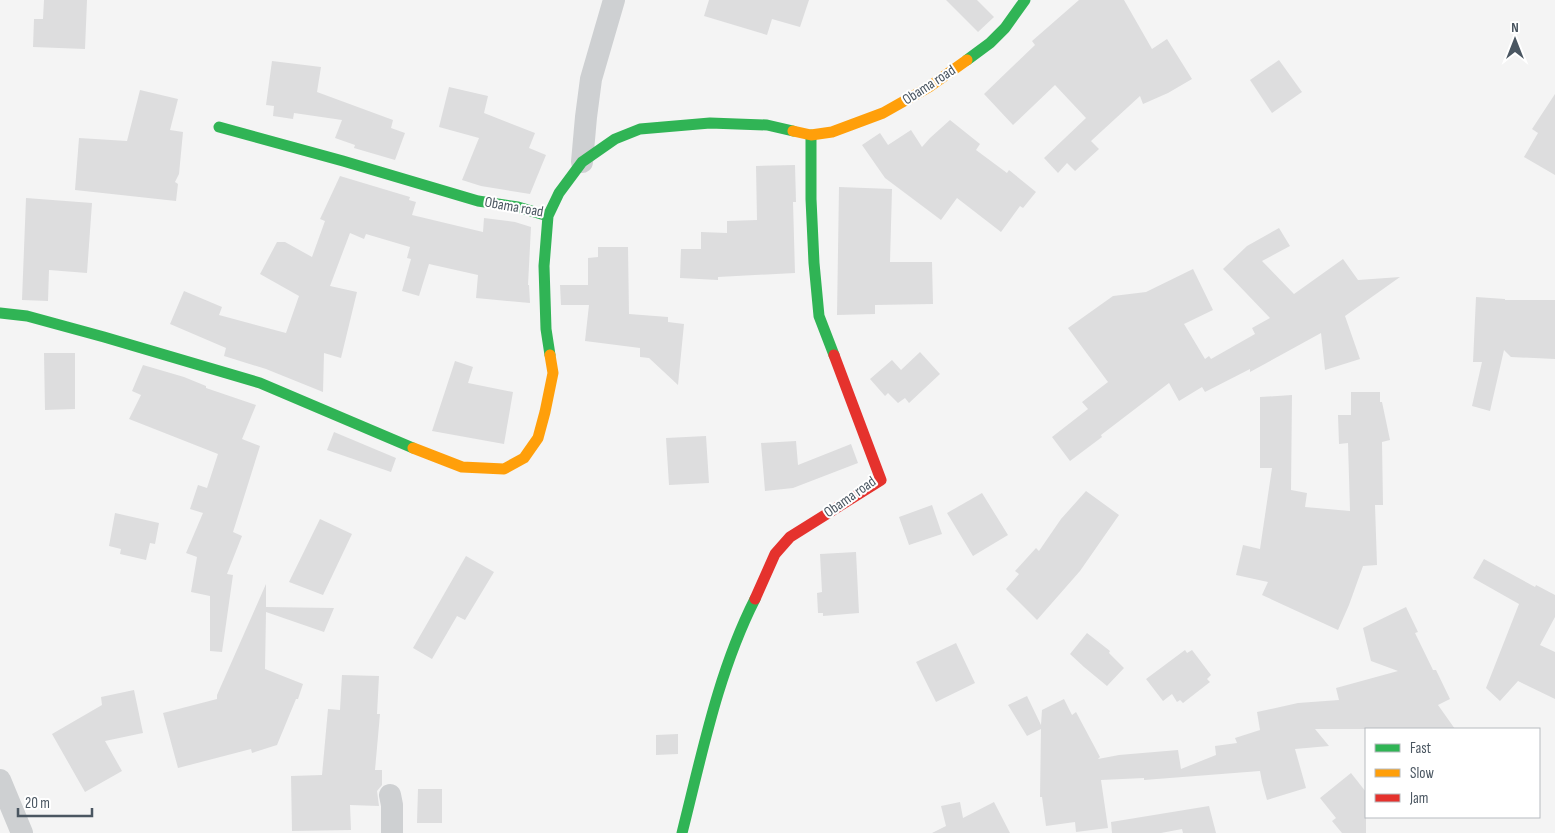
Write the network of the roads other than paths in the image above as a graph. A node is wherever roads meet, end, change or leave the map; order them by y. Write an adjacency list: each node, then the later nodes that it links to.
1 (614, 0): 5 (street)
2 (1025, 0): 4 (street, Obama road)
3 (219, 126): 6 (street, Obama road)
4 (811, 135): 5 (street, Obama road); 12 (street, Obama road)
5 (582, 162): 6 (street, Obama road)
6 (548, 216): 7 (street)
7 (0, 313)
8 (0, 780): 10 (street)
9 (390, 796): 11 (street)
10 (22, 833)
11 (392, 833)
12 (682, 833)

